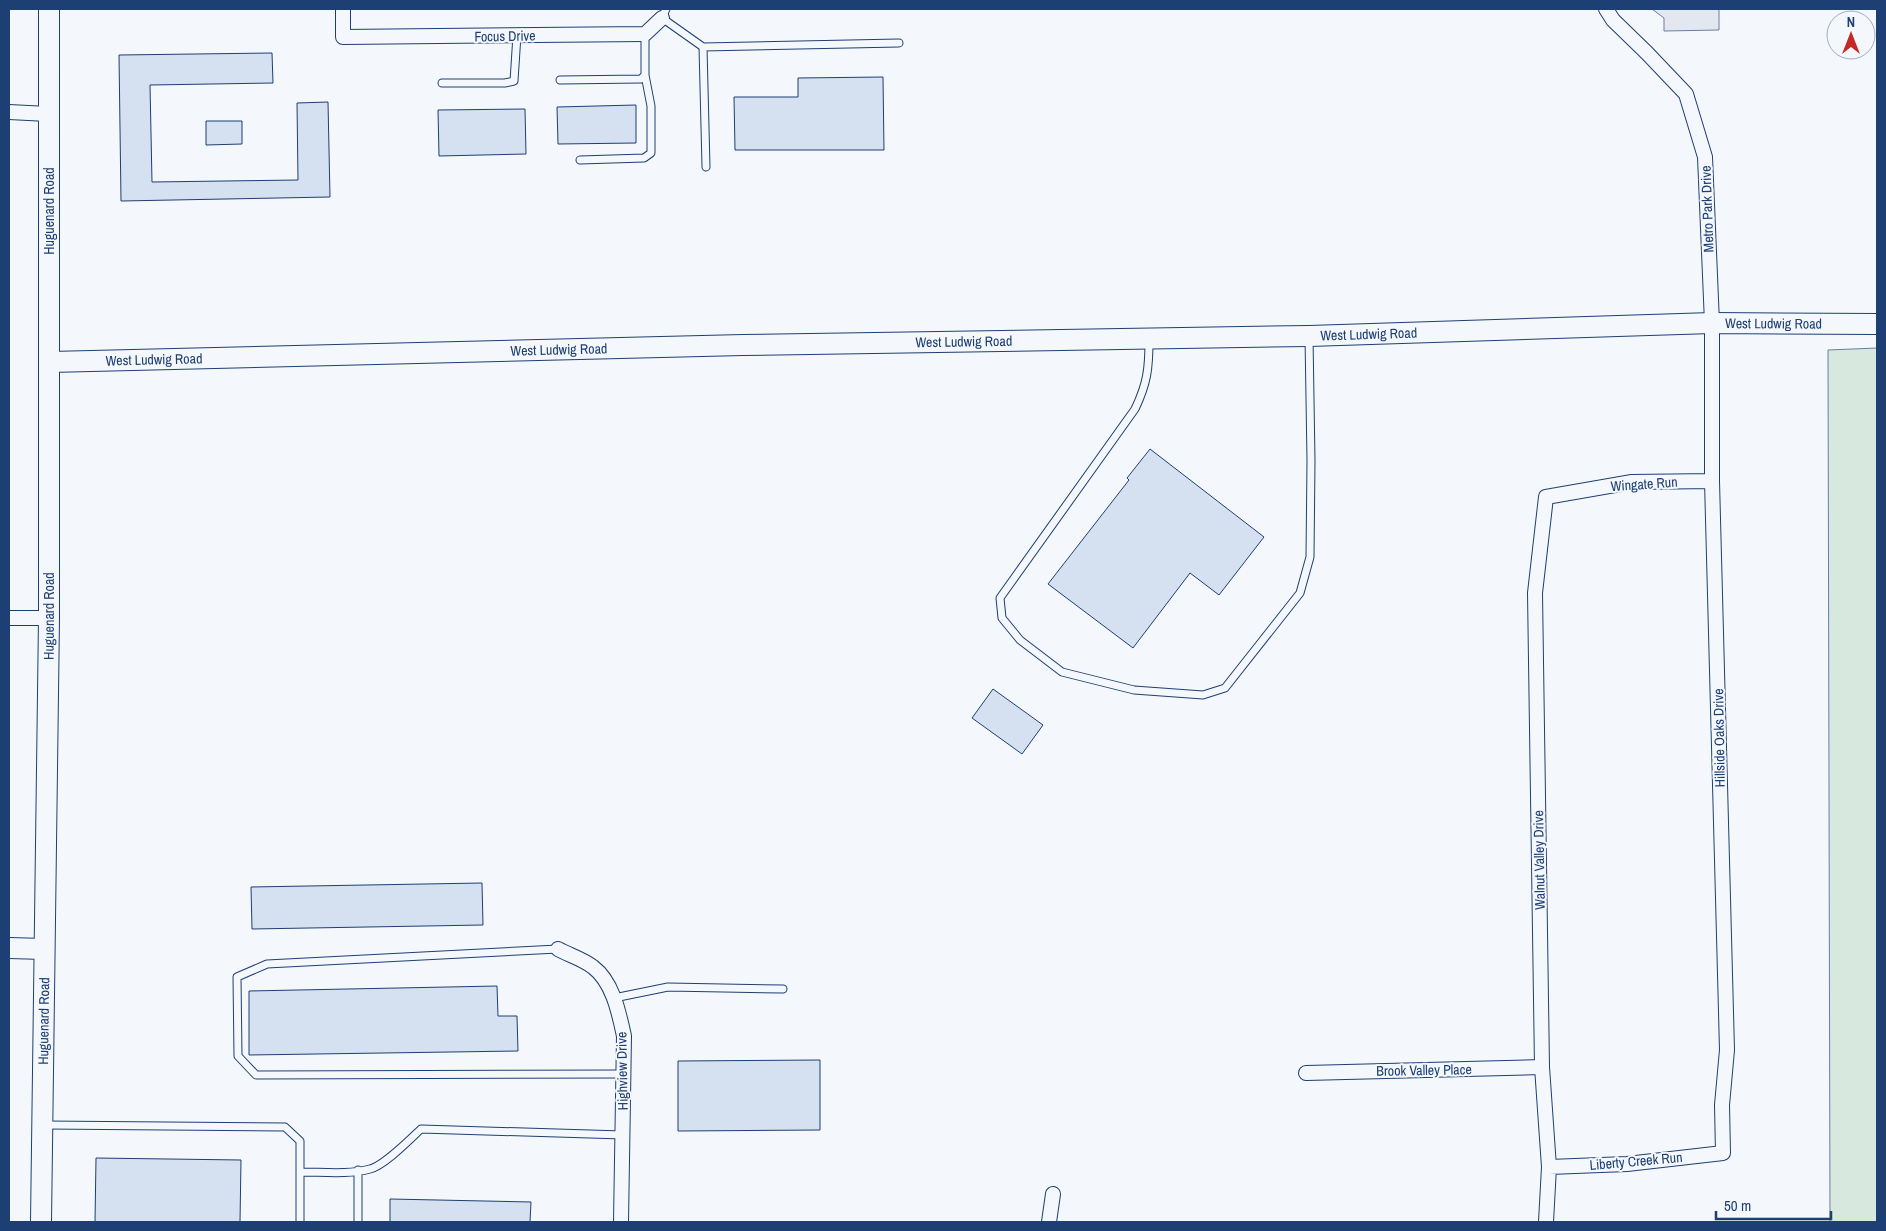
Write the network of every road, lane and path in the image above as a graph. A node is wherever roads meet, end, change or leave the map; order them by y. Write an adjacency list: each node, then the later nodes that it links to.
1 (48, 9): 13 (main road, Huguenard Road)
2 (343, 9): 6 (street, Focus Drive)
3 (1606, 9): 16 (street, Metro Park Drive)
4 (664, 14): 5 (street); 8 (lane)
5 (645, 34): 6 (street, Focus Drive); 9 (lane)
6 (517, 36): 11 (lane)
7 (899, 43): 8 (lane)
8 (703, 47): 15 (lane)
9 (645, 75): 10 (lane); 14 (lane)
10 (560, 80)
11 (442, 83)
12 (9, 112): 13 (street)
13 (48, 114): 20 (main road, Huguenard Road)
14 (580, 160)
15 (706, 167)
16 (1712, 323): 17 (main road, West Ludwig Road); 18 (main road, West Ludwig Road); 21 (street, Hillside Oaks Drive)
17 (1877, 324)
18 (1309, 336): 19 (main road, West Ludwig Road); 19 (lane)
19 (1149, 339): 20 (main road, West Ludwig Road)
20 (50, 362): 24 (main road, Huguenard Road)
21 (1712, 480): 22 (street, Wingate Run); 35 (street, Hillside Oaks Drive)
22 (1546, 497): 30 (street, Walnut Valley Drive)
23 (9, 618): 24 (street)
24 (49, 618): 26 (main road, Huguenard Road)
25 (9, 948): 26 (main road)
26 (44, 949): 33 (main road, Huguenard Road)
27 (558, 949): 29 (street, Highview Drive); 32 (lane)
28 (783, 989): 29 (lane)
29 (614, 998): 32 (street, Highview Drive)
30 (1542, 1067): 31 (street, Brook Valley Place); 36 (street, Walnut Valley Drive)
31 (1306, 1073)
32 (624, 1074): 34 (street, Highview Drive)
33 (42, 1124): 38 (lane); 40 (main road, Huguenard Road)
34 (623, 1135): 37 (lane); 43 (street, Highview Drive)
35 (1723, 1153): 36 (street, Liberty Creek Run)
36 (1549, 1167): 45 (street, Walnut Valley Drive)
37 (358, 1170): 38 (lane); 42 (lane)
38 (300, 1172): 41 (lane)
39 (1053, 1194): 44 (street)
40 (41, 1222)
41 (300, 1222)
42 (358, 1222)
43 (622, 1222)
44 (1049, 1222)
45 (1546, 1222)

